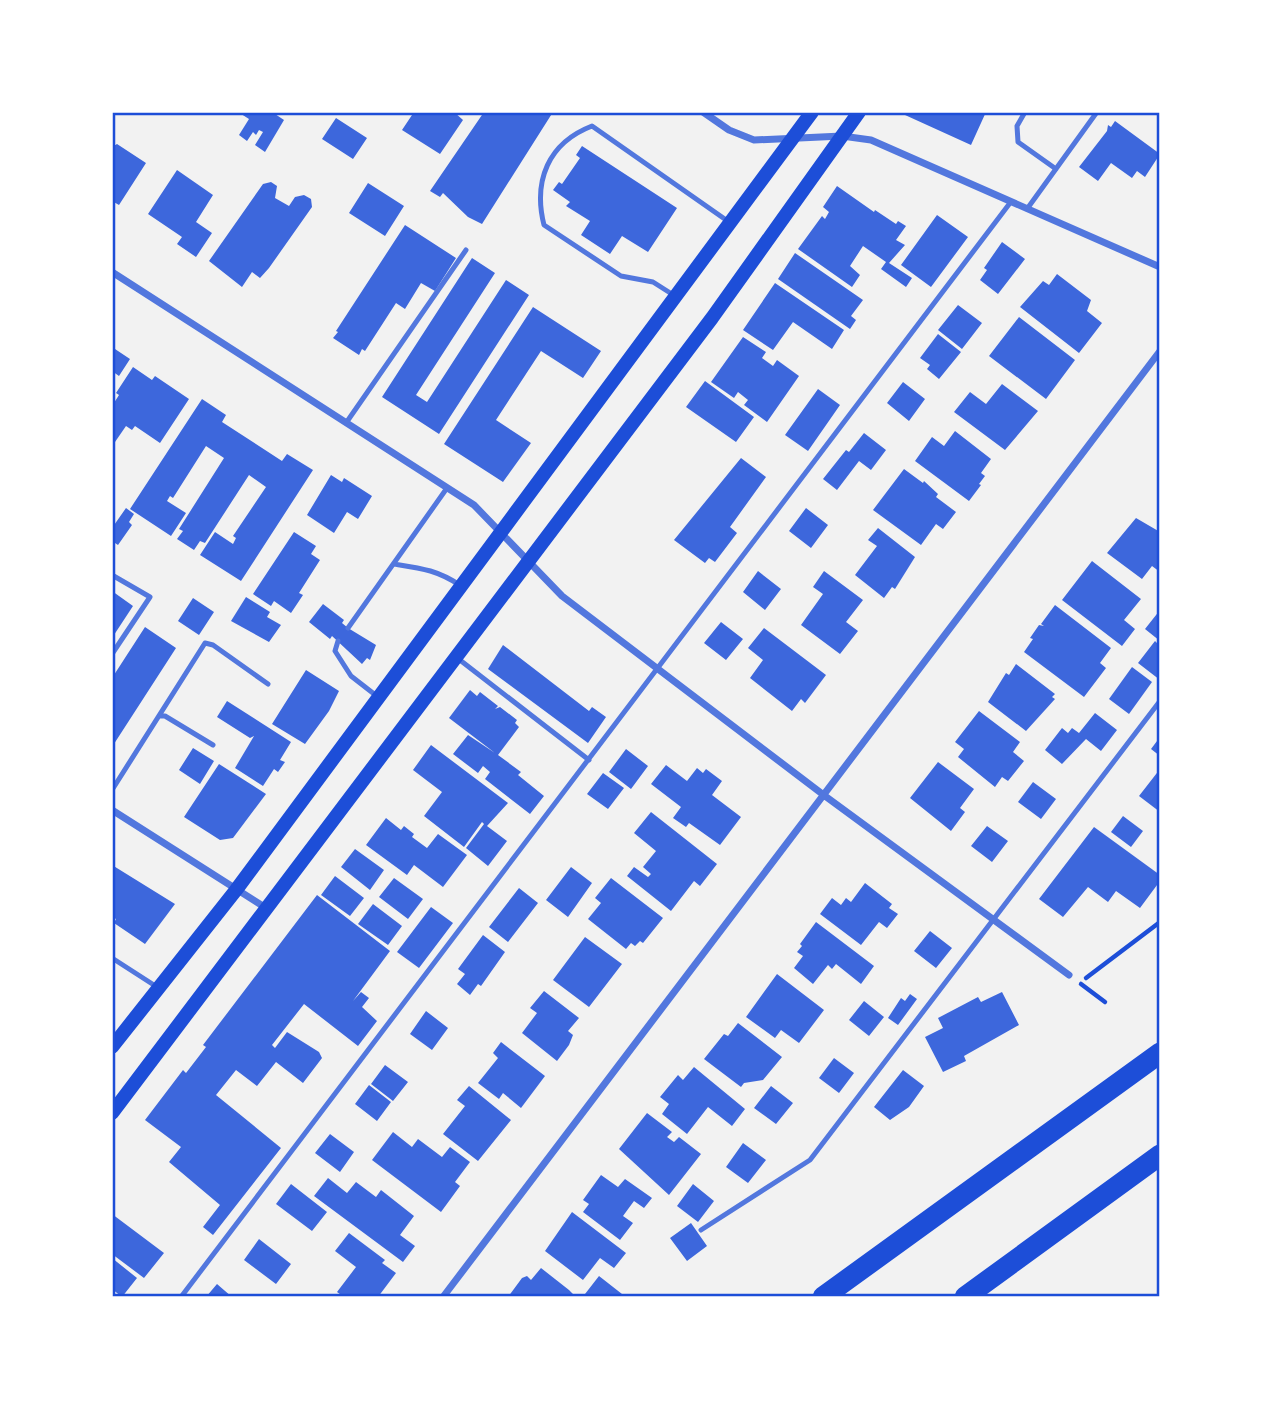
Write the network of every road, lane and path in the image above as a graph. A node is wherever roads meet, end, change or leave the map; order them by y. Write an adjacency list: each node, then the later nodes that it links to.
1 (703, 112): 7 (street)
2 (812, 112): 7 (main road)
3 (859, 112): 6 (main road)
4 (1025, 112): 8 (lane)
5 (1097, 112): 8 (lane)
6 (842, 136): 7 (street); 9 (street); 20 (main road)
7 (794, 138): 11 (main road)
8 (1056, 169): 10 (lane)
9 (1010, 204): 10 (street); 28 (lane)
10 (1026, 210): 13 (street)
11 (731, 224): 15 (main road); 15 (lane)
12 (466, 250): 17 (lane)
13 (1160, 267)
14 (112, 272): 17 (street)
15 (677, 298): 19 (main road)
16 (1160, 351): 36 (street)
17 (346, 423): 18 (street)
18 (447, 488): 19 (street); 21 (lane)
19 (501, 534): 20 (street); 23 (main road)
20 (527, 562): 27 (main road); 28 (street)
21 (394, 564): 23 (lane); 24 (lane)
22 (112, 575): 26 (lane)
23 (461, 586): 30 (main road)
24 (348, 628)
25 (338, 641): 30 (lane)
26 (112, 654)
27 (456, 657): 34 (lane); 39 (main road)
28 (658, 670): 34 (lane); 36 (street)
29 (268, 684): 32 (lane)
30 (379, 698): 38 (main road)
31 (1160, 701): 40 (lane)
32 (159, 716): 33 (lane); 35 (lane)
33 (213, 745)
34 (589, 760): 51 (lane)
35 (112, 790)
36 (825, 796): 40 (street); 52 (street)
37 (112, 810): 38 (street)
38 (236, 890): 39 (street); 44 (main road)
39 (266, 908): 48 (main road)
40 (993, 921): 43 (street); 50 (lane)
41 (1160, 922): 45 (path)
42 (112, 958): 44 (lane)
43 (1069, 975)
44 (157, 988): 46 (main road)
45 (1105, 1002)
46 (112, 1047)
47 (1160, 1053): 53 (highway)
48 (112, 1113)
49 (1160, 1155): 54 (highway)
50 (701, 1230)
51 (181, 1297)
52 (443, 1297)
53 (823, 1297)
54 (967, 1297)

